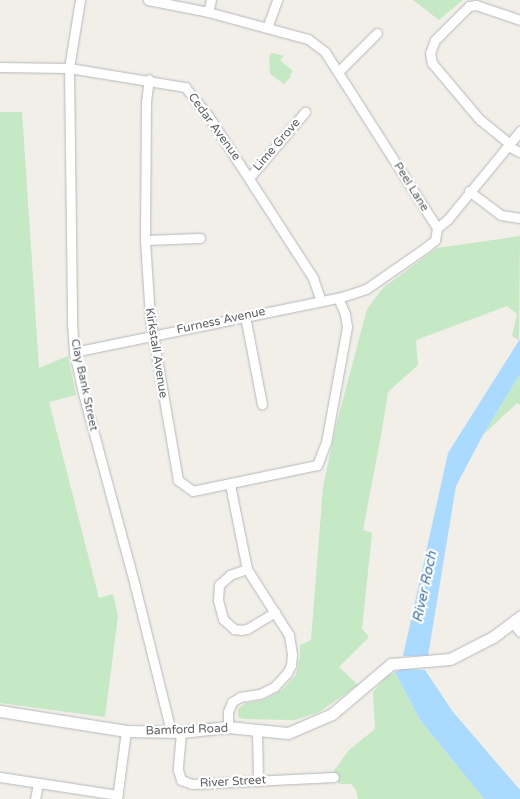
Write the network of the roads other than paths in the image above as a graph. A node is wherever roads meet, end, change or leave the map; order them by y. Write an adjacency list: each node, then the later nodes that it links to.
1 (80, 0): 10 (street, Clay Bank Street)
2 (148, 0): 5 (street, Peel Lane)
3 (211, 0): 5 (street)
4 (277, 0): 7 (street)
5 (208, 12): 7 (street, Peel Lane)
6 (520, 20): 15 (street)
7 (266, 28): 11 (street, Peel Lane)
8 (377, 33): 11 (street)
9 (0, 67): 10 (street, Cedar Avenue)
10 (69, 68): 12 (street, Cedar Avenue); 27 (street, Clay Bank Street)
11 (338, 72): 20 (street, Peel Lane)
12 (149, 79): 17 (street, Cedar Avenue); 22 (street, Kirkstall Avenue)
13 (305, 112): 17 (street, Lime Grove)
14 (520, 131): 15 (street)
15 (509, 145): 16 (street); 18 (street)
16 (520, 152)
17 (249, 178): 24 (street, Cedar Avenue)
18 (469, 191): 19 (street); 20 (street)
19 (520, 218)
20 (437, 228): 23 (street)
21 (200, 238): 22 (street)
22 (145, 240): 26 (street, Kirkstall Avenue)
23 (338, 298): 24 (street, Furness Avenue); 29 (street, Kirkstall Avenue)
24 (321, 301): 25 (street, Furness Avenue)
25 (245, 316): 26 (street, Furness Avenue); 28 (street)
26 (151, 336): 27 (street, Furness Avenue); 29 (street, Kirkstall Avenue)
27 (74, 352): 36 (street, Clay Bank Street)
28 (262, 404)
29 (230, 485): 30 (street)
30 (247, 569): 31 (street); 31 (street)
31 (275, 612): 34 (street)
32 (518, 624): 37 (street, Bamford Road)
33 (0, 711): 35 (street, Bamford Road)
34 (228, 727): 36 (street, Bamford Road); 37 (street, Bamford Road)
35 (126, 731): 36 (street, Bamford Road); 42 (street)
36 (176, 732): 40 (street, River Street)
37 (257, 732): 40 (street)
38 (0, 777): 41 (street)
39 (334, 777): 40 (street, River Street)
40 (258, 781)
41 (38, 783): 42 (street); 43 (street)
42 (118, 797)
43 (35, 799)

